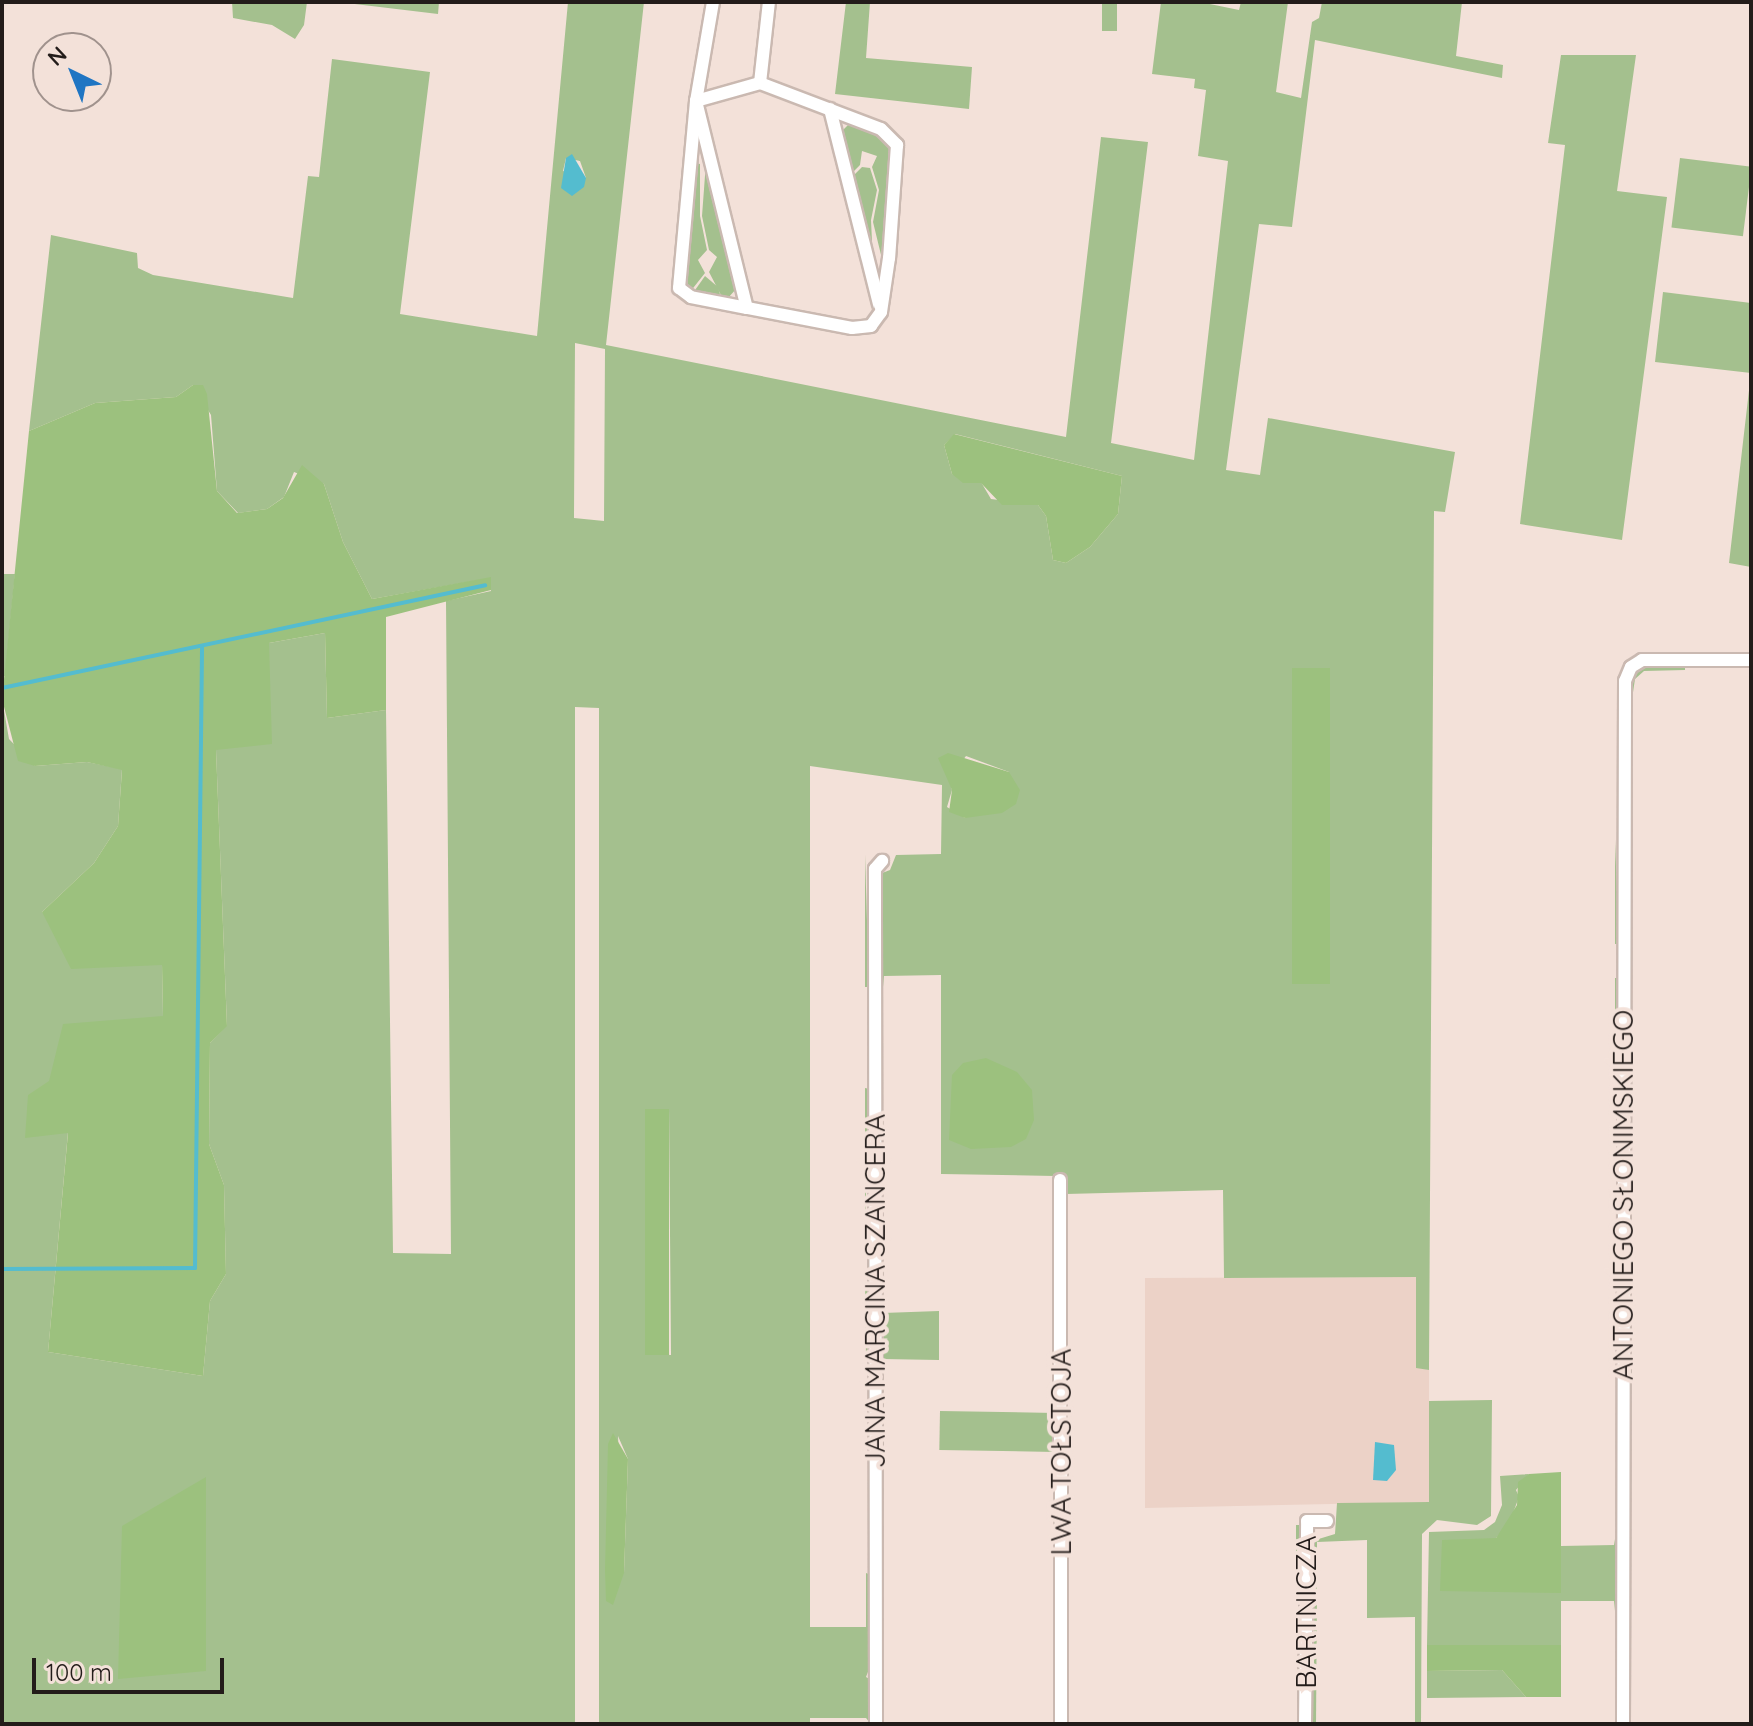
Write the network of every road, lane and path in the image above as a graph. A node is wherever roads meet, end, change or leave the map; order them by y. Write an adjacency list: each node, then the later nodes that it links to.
1 (713, 2): 5 (street)
2 (753, 2): 3 (street)
3 (769, 4): 4 (street)
4 (760, 83): 5 (street); 6 (street)
5 (696, 101): 7 (street); 7 (street)
6 (830, 109): 8 (street); 8 (street)
7 (747, 308): 8 (street)
8 (881, 312)
9 (1751, 660): 16 (street, ANTONIEGO SŁONIMSKIEGO)
10 (882, 861): 13 (street, JANA MARCINA SZANCERA)
11 (1060, 1180): 14 (street, LWA TOŁSTOJA)
12 (1327, 1521): 15 (street, BARTNICZA)
13 (876, 1724)
14 (1061, 1724)
15 (1305, 1724)
16 (1623, 1724)

